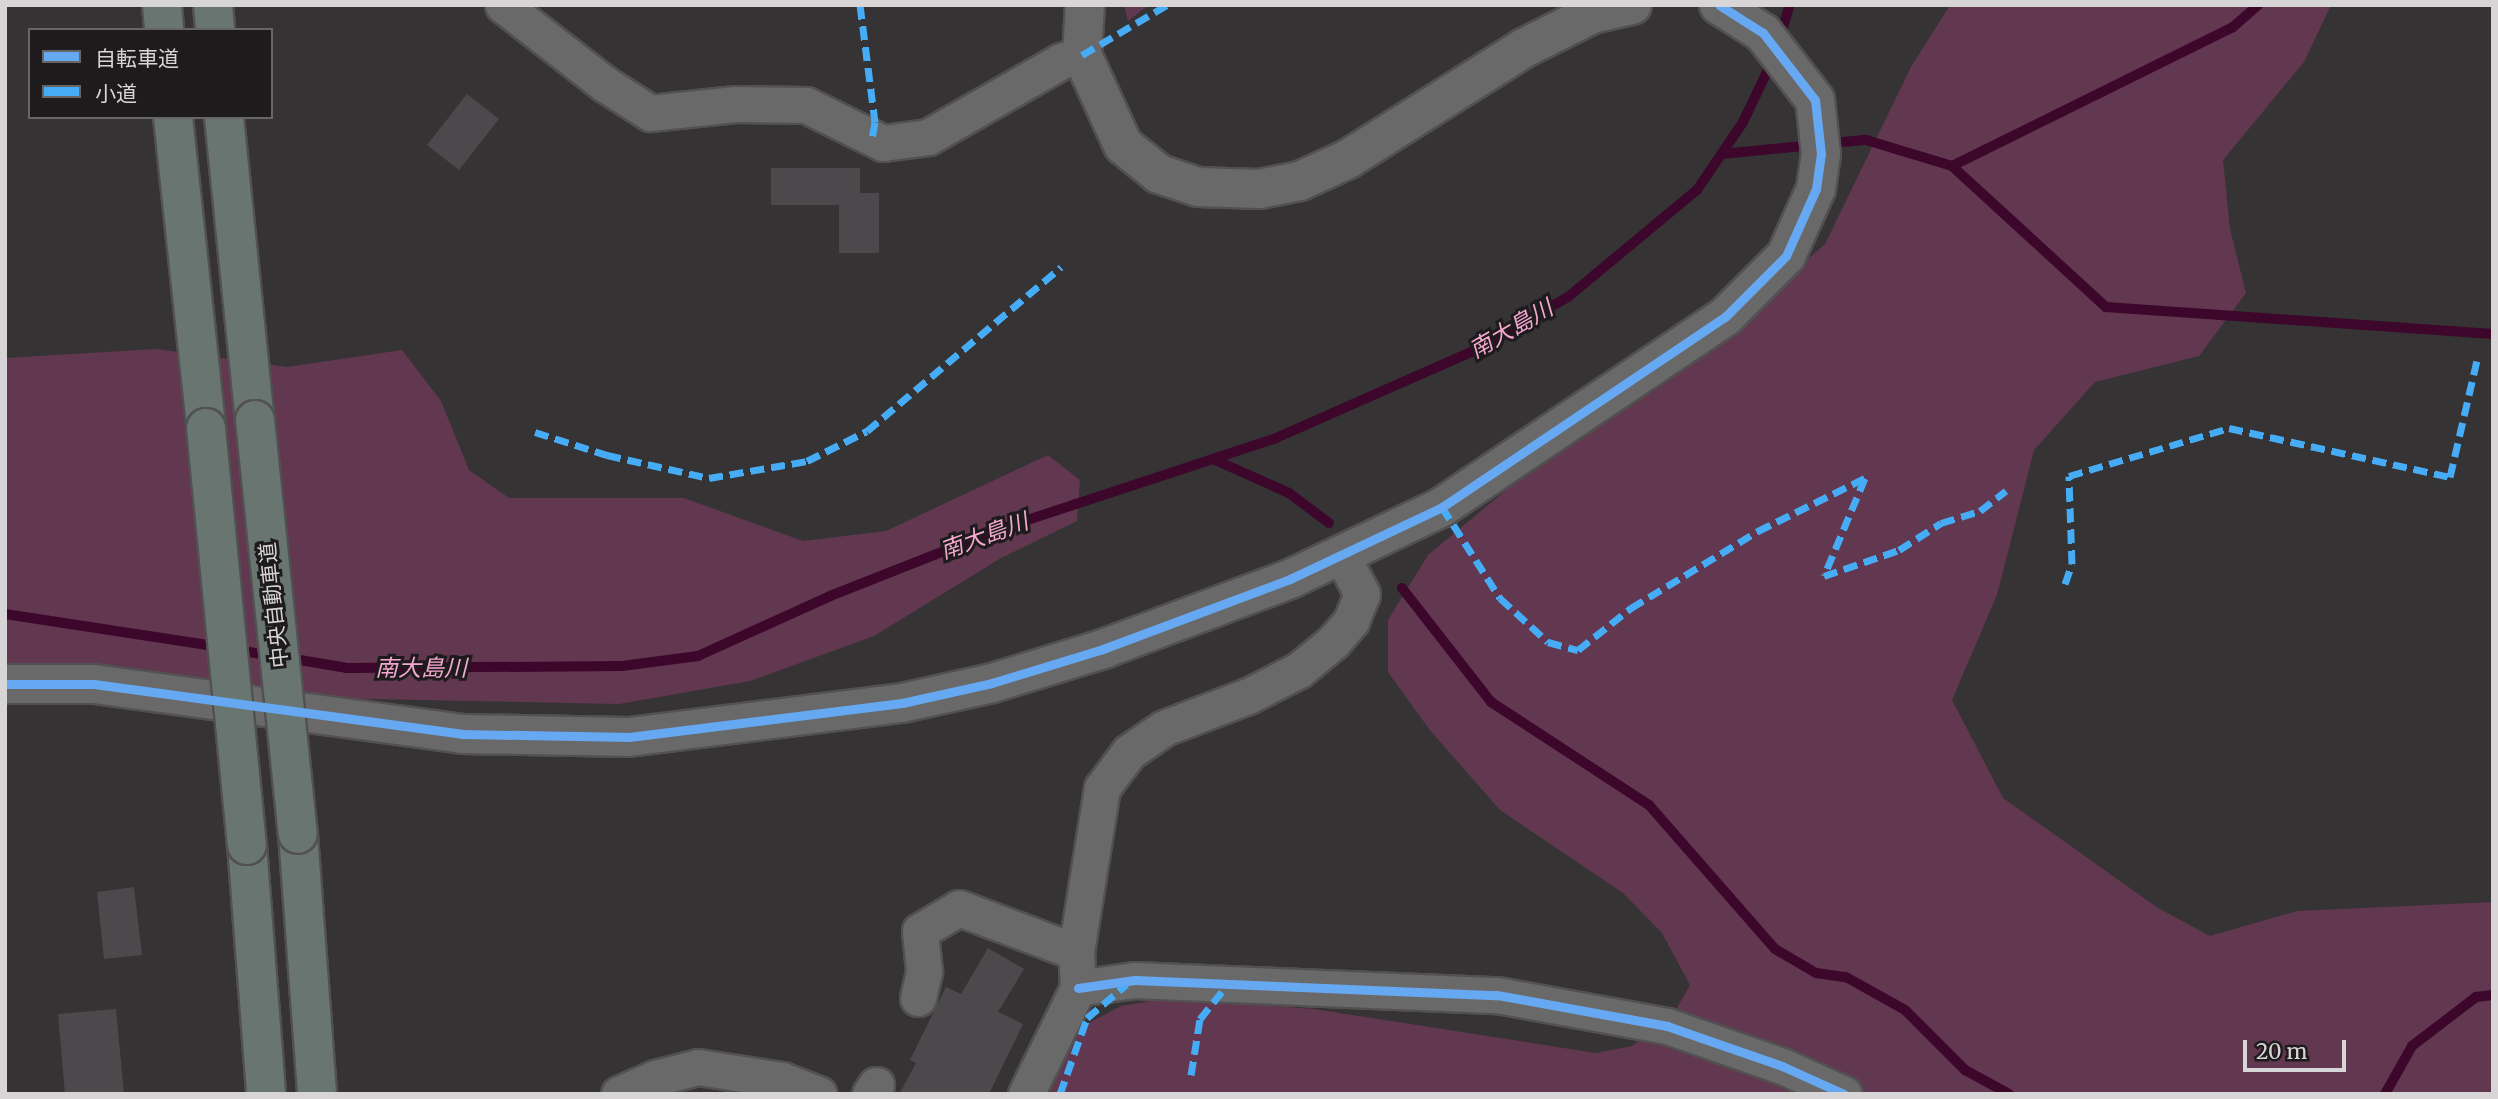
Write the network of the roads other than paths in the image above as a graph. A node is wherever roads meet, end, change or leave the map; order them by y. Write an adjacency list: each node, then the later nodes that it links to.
1 (162, 5): 7 (highway)
2 (213, 5): 8 (highway)
3 (503, 5): 9 (street)
4 (1085, 5): 9 (street)
5 (1632, 5): 9 (street)
6 (1719, 5): 12 (street)
7 (164, 28)
8 (215, 28)
9 (1082, 55)
10 (173, 119): 17 (highway, bridge)
11 (224, 119): 18 (highway, 中央自動車道, bridge)
12 (1342, 556): 13 (street); 14 (street)
13 (5, 684)
14 (1076, 952): 15 (street); 16 (street)
15 (1078, 988): 21 (street); 22 (street)
16 (918, 998)
17 (266, 1094)
18 (317, 1094)
19 (619, 1094): 20 (street)
20 (818, 1094)
21 (1026, 1094)
22 (1844, 1094)

